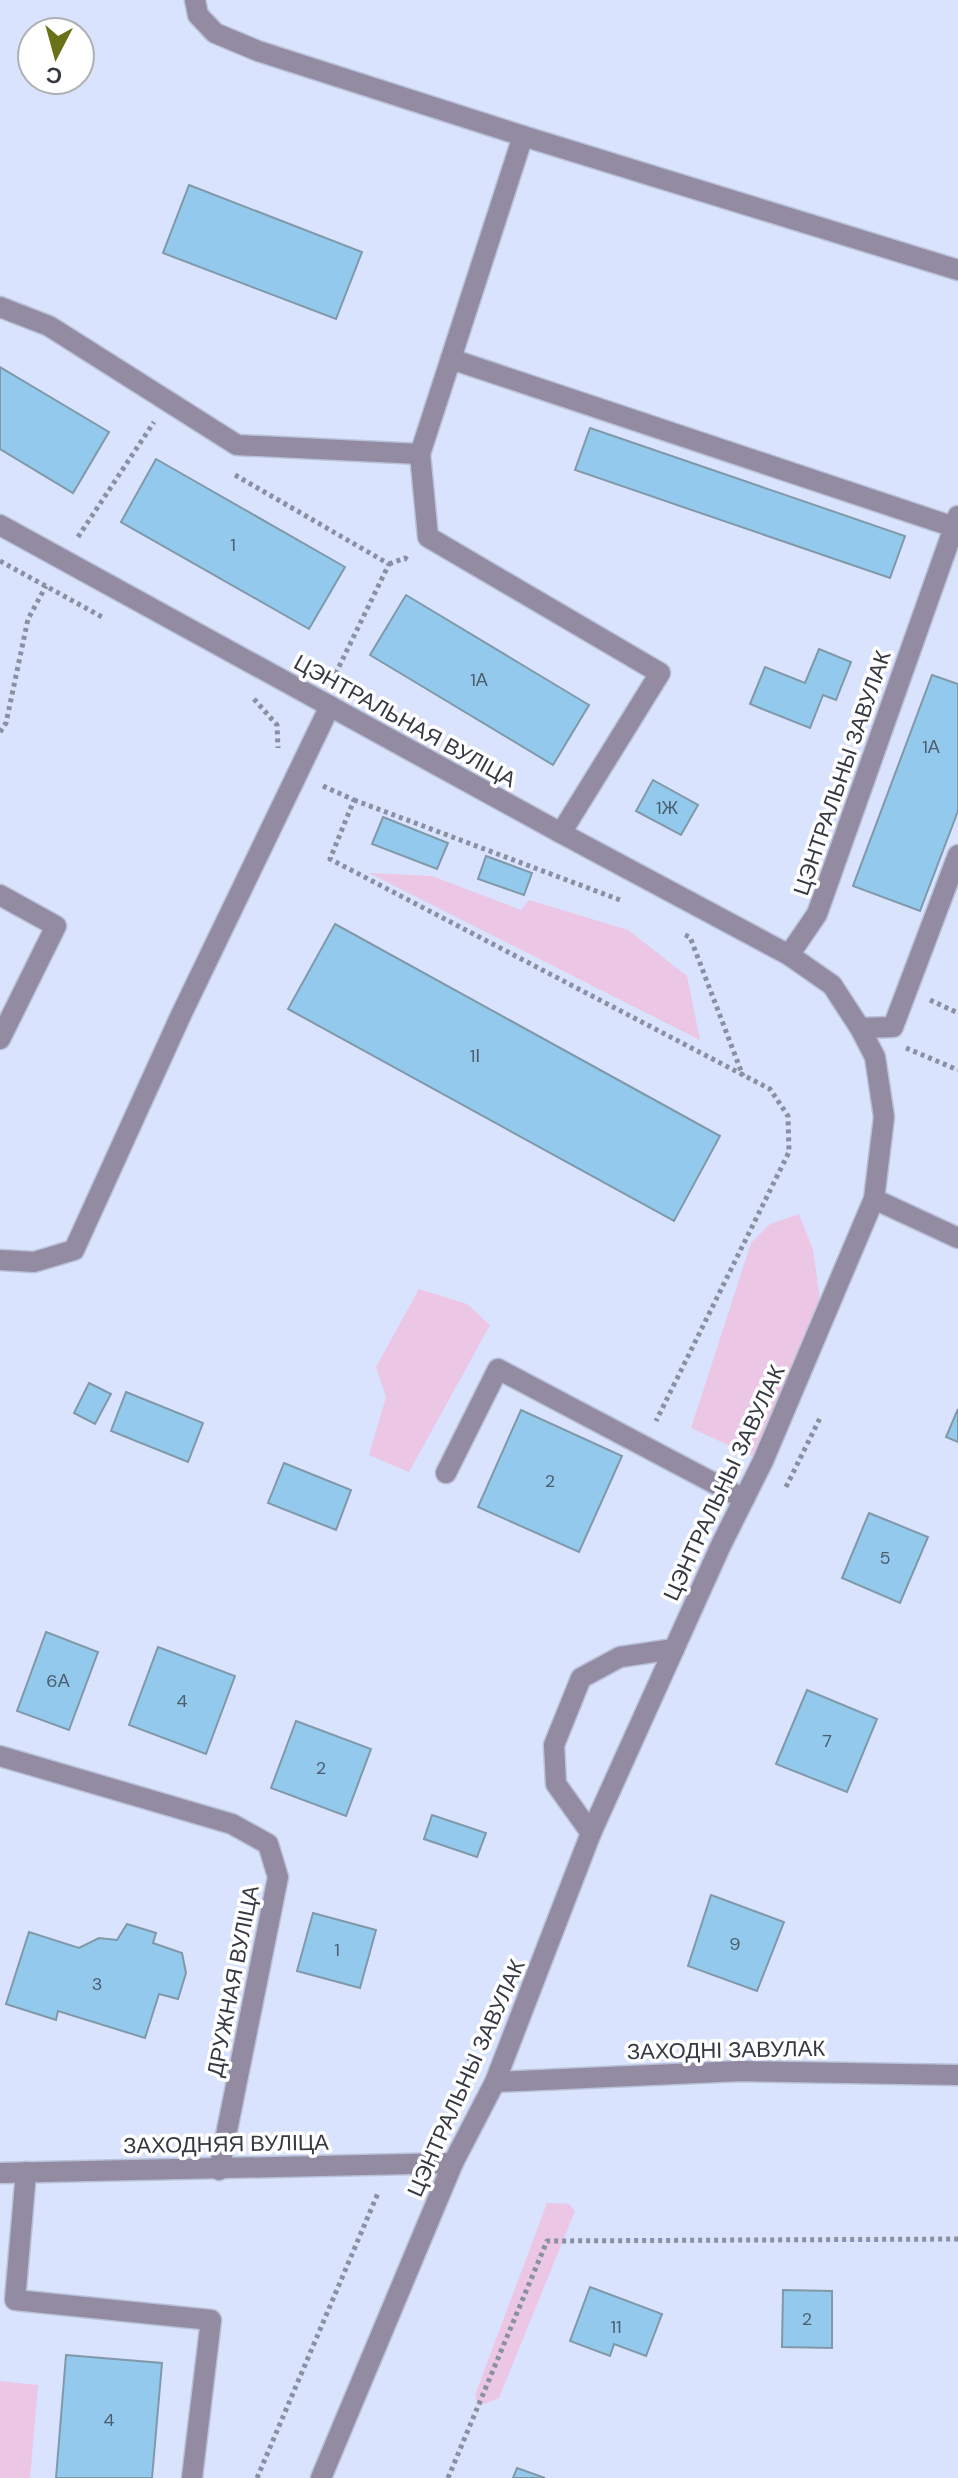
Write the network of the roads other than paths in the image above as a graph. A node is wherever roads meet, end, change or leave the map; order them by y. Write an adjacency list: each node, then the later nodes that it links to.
1 (195, 0): 2 (street)
2 (523, 136): 3 (street); 5 (street)
3 (958, 270)
4 (0, 307): 6 (street)
5 (451, 359): 6 (street); 7 (street)
6 (420, 454): 10 (street)
7 (956, 522): 13 (street, ЦЭНТРАЛЬНЫ ЗАВУЛАК)
8 (0, 525): 9 (street, ЦЭНТРАЛЬНАЯ ВУЛІЦА)
9 (330, 706): 10 (street, ЦЭНТРАЛЬНАЯ ВУЛІЦА); 18 (street)
10 (561, 833): 13 (street, ЦЭНТРАЛЬНАЯ ВУЛІЦА)
11 (958, 855): 14 (street)
12 (0, 895): 15 (street)
13 (789, 955): 14 (street, ЦЭНТРАЛЬНЫ ЗАВУЛАК)
14 (860, 1028): 16 (street, ЦЭНТРАЛЬНЫ ЗАВУЛАК)
15 (0, 1039)
16 (874, 1199): 17 (street); 20 (street, ЦЭНТРАЛЬНЫ ЗАВУЛАК)
17 (958, 1238)
18 (0, 1260)
19 (446, 1473): 20 (street)
20 (744, 1499): 21 (street, ЦЭНТРАЛЬНЫ ЗАВУЛАК)
21 (674, 1649): 23 (street, ЦЭНТРАЛЬНЫ ЗАВУЛАК); 23 (street)
22 (0, 1756): 27 (street, ДРУЖНАЯ ВУЛІЦА)
23 (591, 1833): 25 (street, ЦЭНТРАЛЬНЫ ЗАВУЛАК)
24 (958, 2075): 25 (street, ЗАХОДНІ ЗАВУЛАК)
25 (495, 2082): 26 (street, ЦЭНТРАЛЬНЫ ЗАВУЛАК)
26 (453, 2163): 27 (street, ЗАХОДНЯЯ ВУЛІЦА); 31 (street, ЦЭНТРАЛЬНЫ ЗАВУЛАК)
27 (219, 2170): 28 (street, ЗАХОДНЯЯ ВУЛІЦА)
28 (26, 2172): 29 (street, ЗАХОДНЯЯ ВУЛІЦА); 30 (street)
29 (0, 2173)
30 (192, 2478)
31 (321, 2478)

